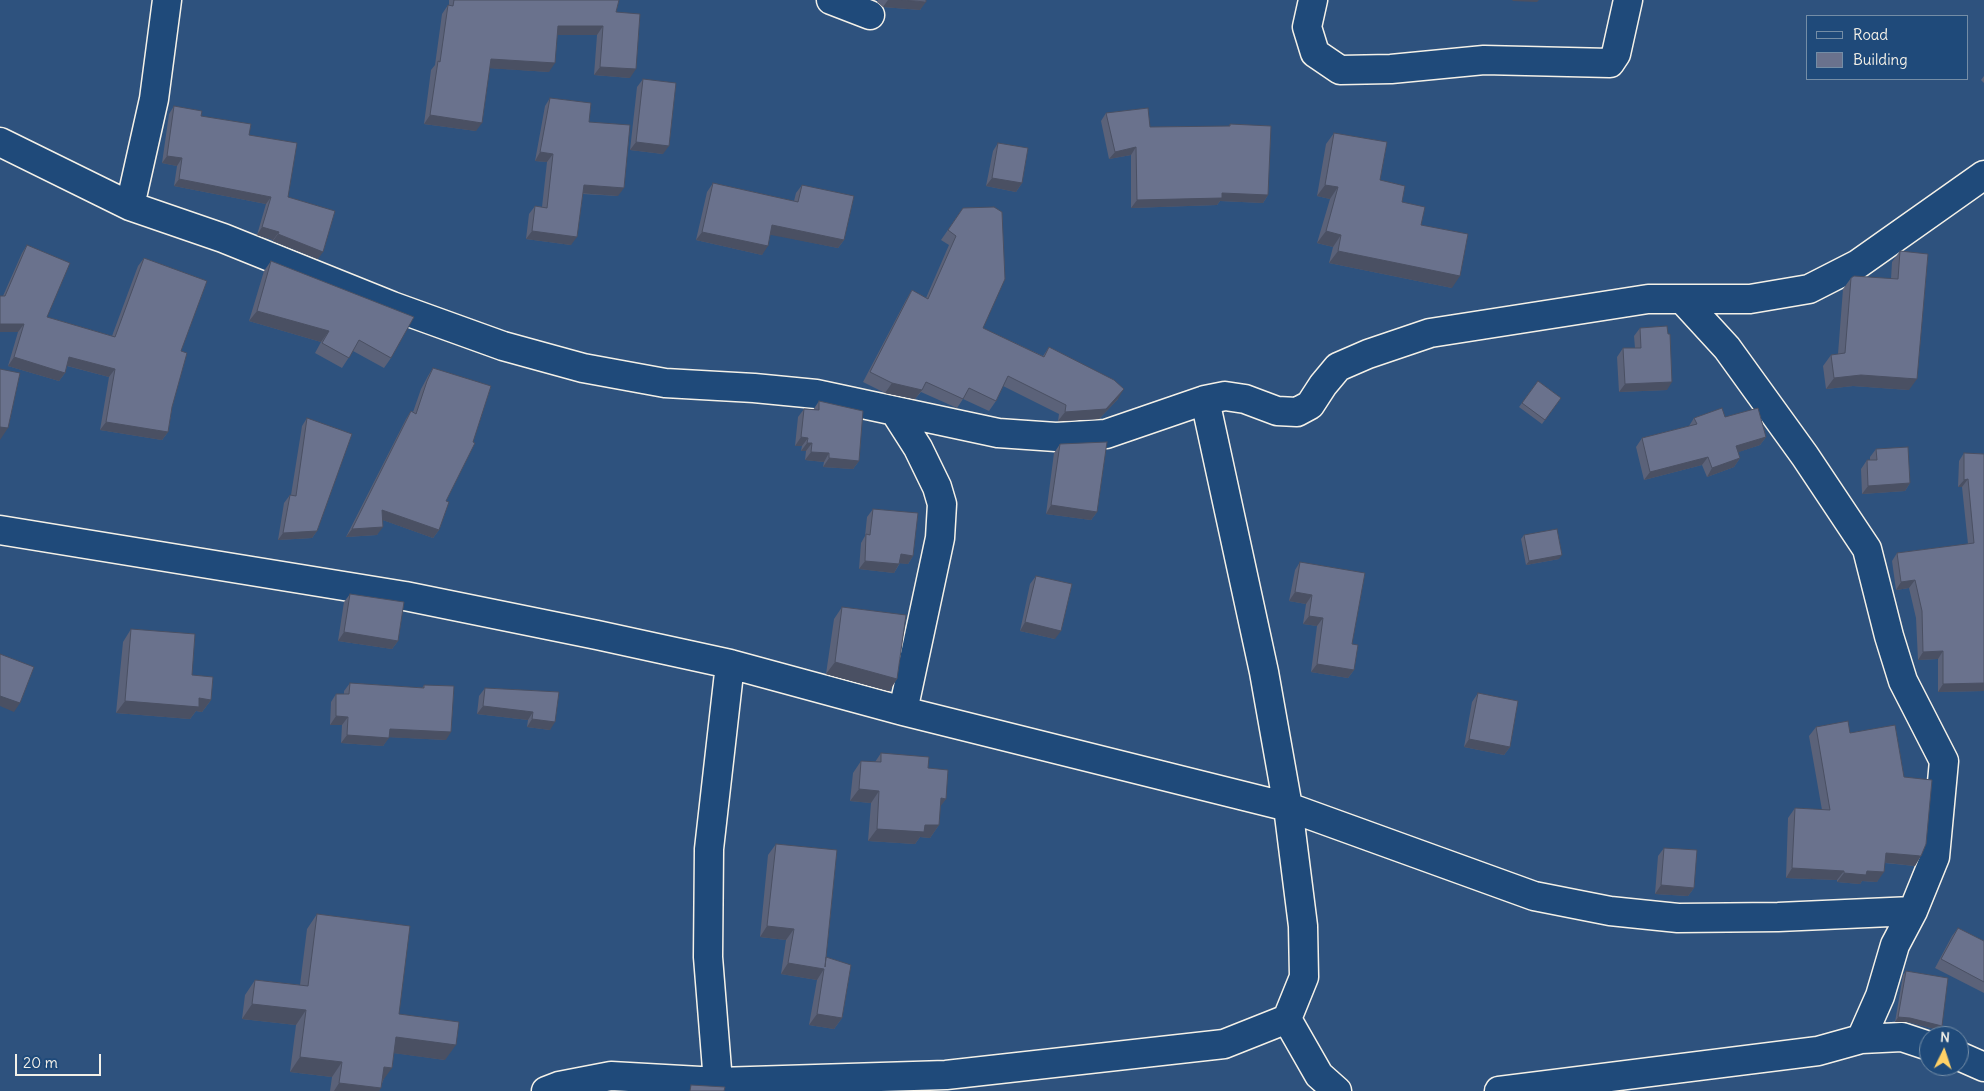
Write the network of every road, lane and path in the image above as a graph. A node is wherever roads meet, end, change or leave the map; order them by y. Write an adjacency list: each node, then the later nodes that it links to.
1 (167, 0): 8 (street)
2 (831, 0): 5 (street)
3 (1313, 0): 4 (street)
4 (1628, 0)
5 (870, 16)
6 (0, 142): 8 (street)
7 (1984, 176): 9 (street)
8 (130, 206): 11 (street)
9 (1682, 299): 10 (street); 16 (street)
10 (1205, 400): 11 (street); 15 (street)
11 (895, 412): 14 (street)
12 (0, 530): 13 (street)
13 (730, 664): 14 (street); 22 (street)
14 (903, 711): 15 (street)
15 (1288, 807): 16 (street); 17 (street)
16 (1913, 911): 18 (street)
17 (1287, 1019): 22 (street); 24 (street)
18 (1861, 1039): 19 (street); 25 (street)
19 (1919, 1043)
20 (1969, 1060): 21 (street)
21 (1984, 1067)
22 (718, 1082): 23 (street)
23 (546, 1091)
24 (1337, 1091)
25 (1499, 1091)

